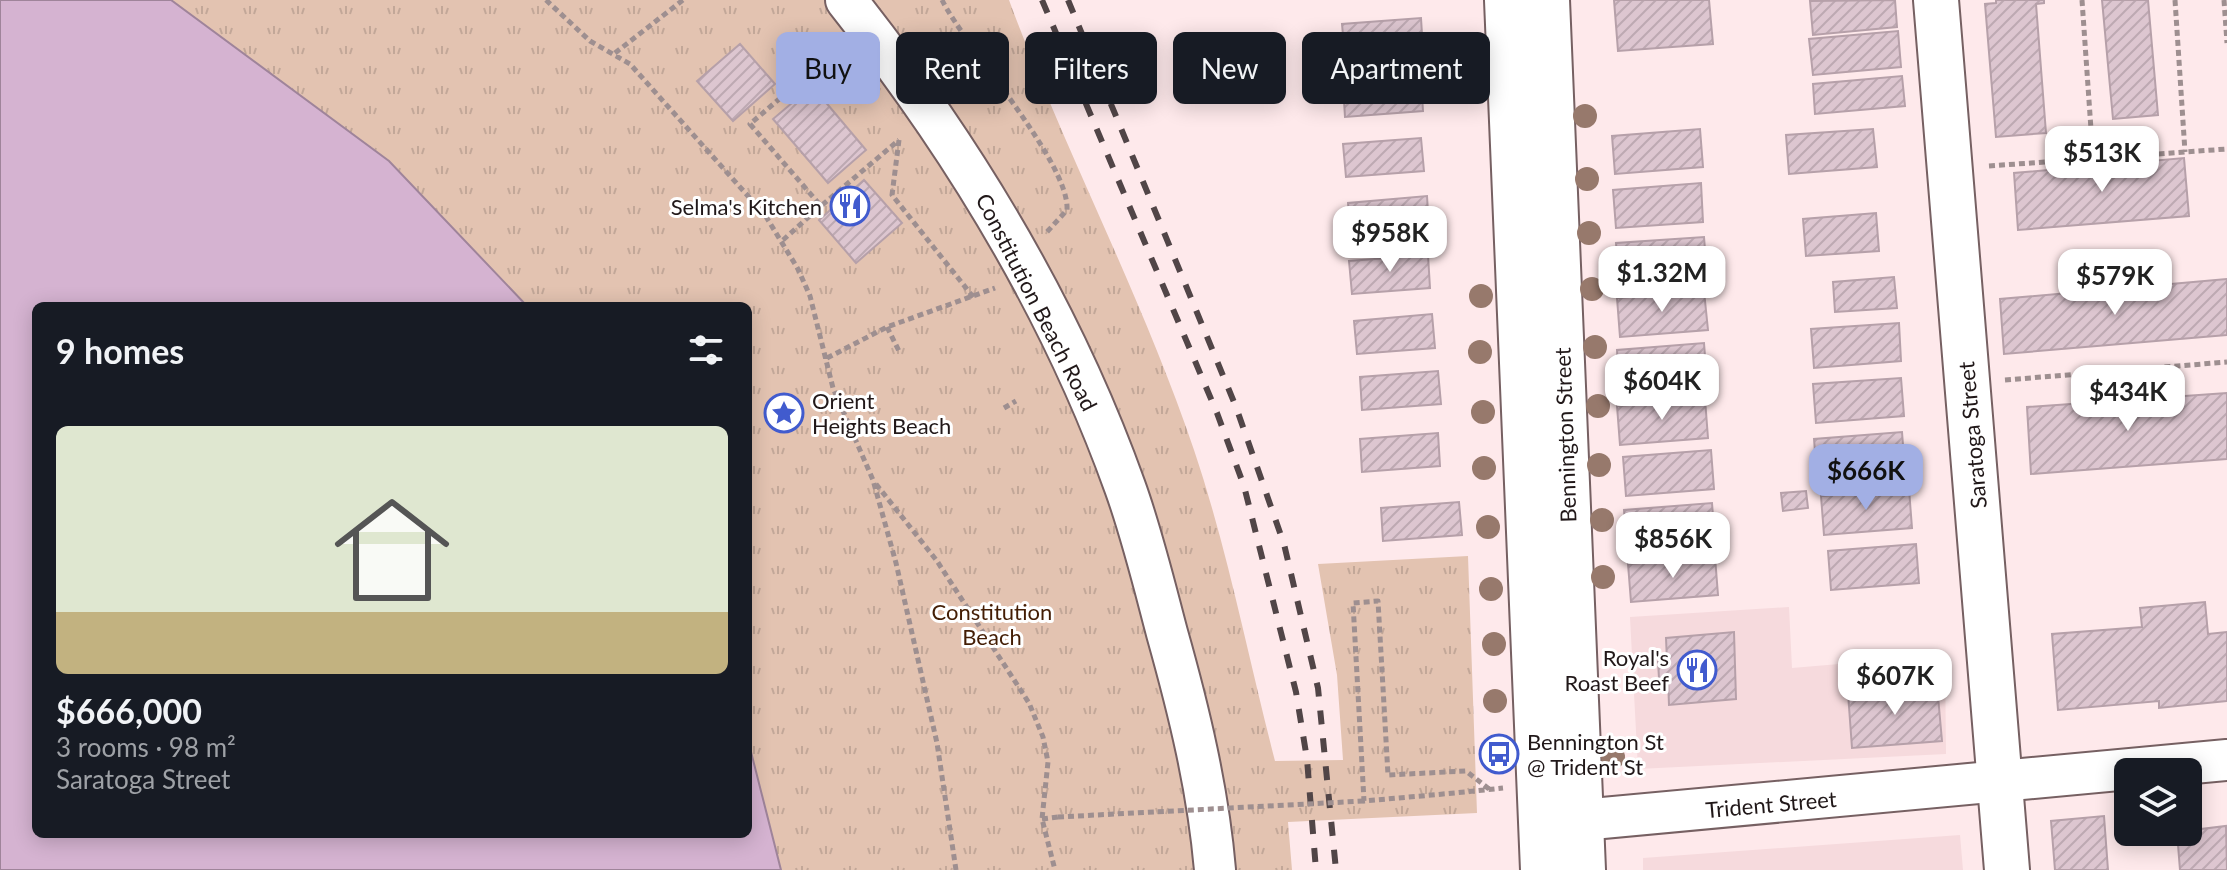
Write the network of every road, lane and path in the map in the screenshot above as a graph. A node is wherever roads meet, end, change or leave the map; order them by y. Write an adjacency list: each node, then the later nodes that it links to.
1 (546, 0): 12 (path)
2 (683, 0): 12 (path)
3 (846, 0): 38 (street, Constitution Beach Road)
4 (942, 0): 19 (path)
5 (1507, 0): 35 (main road, Bennington Street)
6 (1547, 0): 35 (main road, Bennington Street)
7 (1936, 0): 30 (main road, Saratoga Street)
8 (2082, 0): 16 (path)
9 (2175, 0): 15 (path)
10 (2224, 0): 11 (path)
11 (2227, 43)
12 (615, 53): 20 (path)
13 (776, 102): 18 (path)
14 (2227, 149): 15 (path)
15 (2185, 152): 16 (path)
16 (2093, 158): 17 (path)
17 (1983, 166)
18 (821, 206): 20 (path); 21 (path)
19 (1045, 234)
20 (783, 240): 23 (path)
21 (887, 327): 22 (path); 23 (path)
22 (899, 351)
23 (827, 358): 28 (path)
24 (2227, 362): 25 (path)
25 (2000, 380)
26 (1016, 401): 27 (path)
27 (1004, 408)
28 (873, 480): 34 (path); 36 (path)
29 (2227, 760): 30 (street, Trident Street)
30 (2000, 781): 35 (street, Trident Street); 41 (main road, Saratoga Street)
31 (1507, 787): 32 (path)
32 (1489, 789): 33 (path); 33 (path)
33 (1364, 801): 34 (path, bridge)
34 (1042, 819): 37 (path)
35 (1561, 822): 39 (main road, Bennington Street); 40 (main road, Bennington Street)
36 (956, 870)
37 (1055, 870)
38 (1215, 870)
39 (1543, 870)
40 (1583, 870)
41 (2007, 870)

